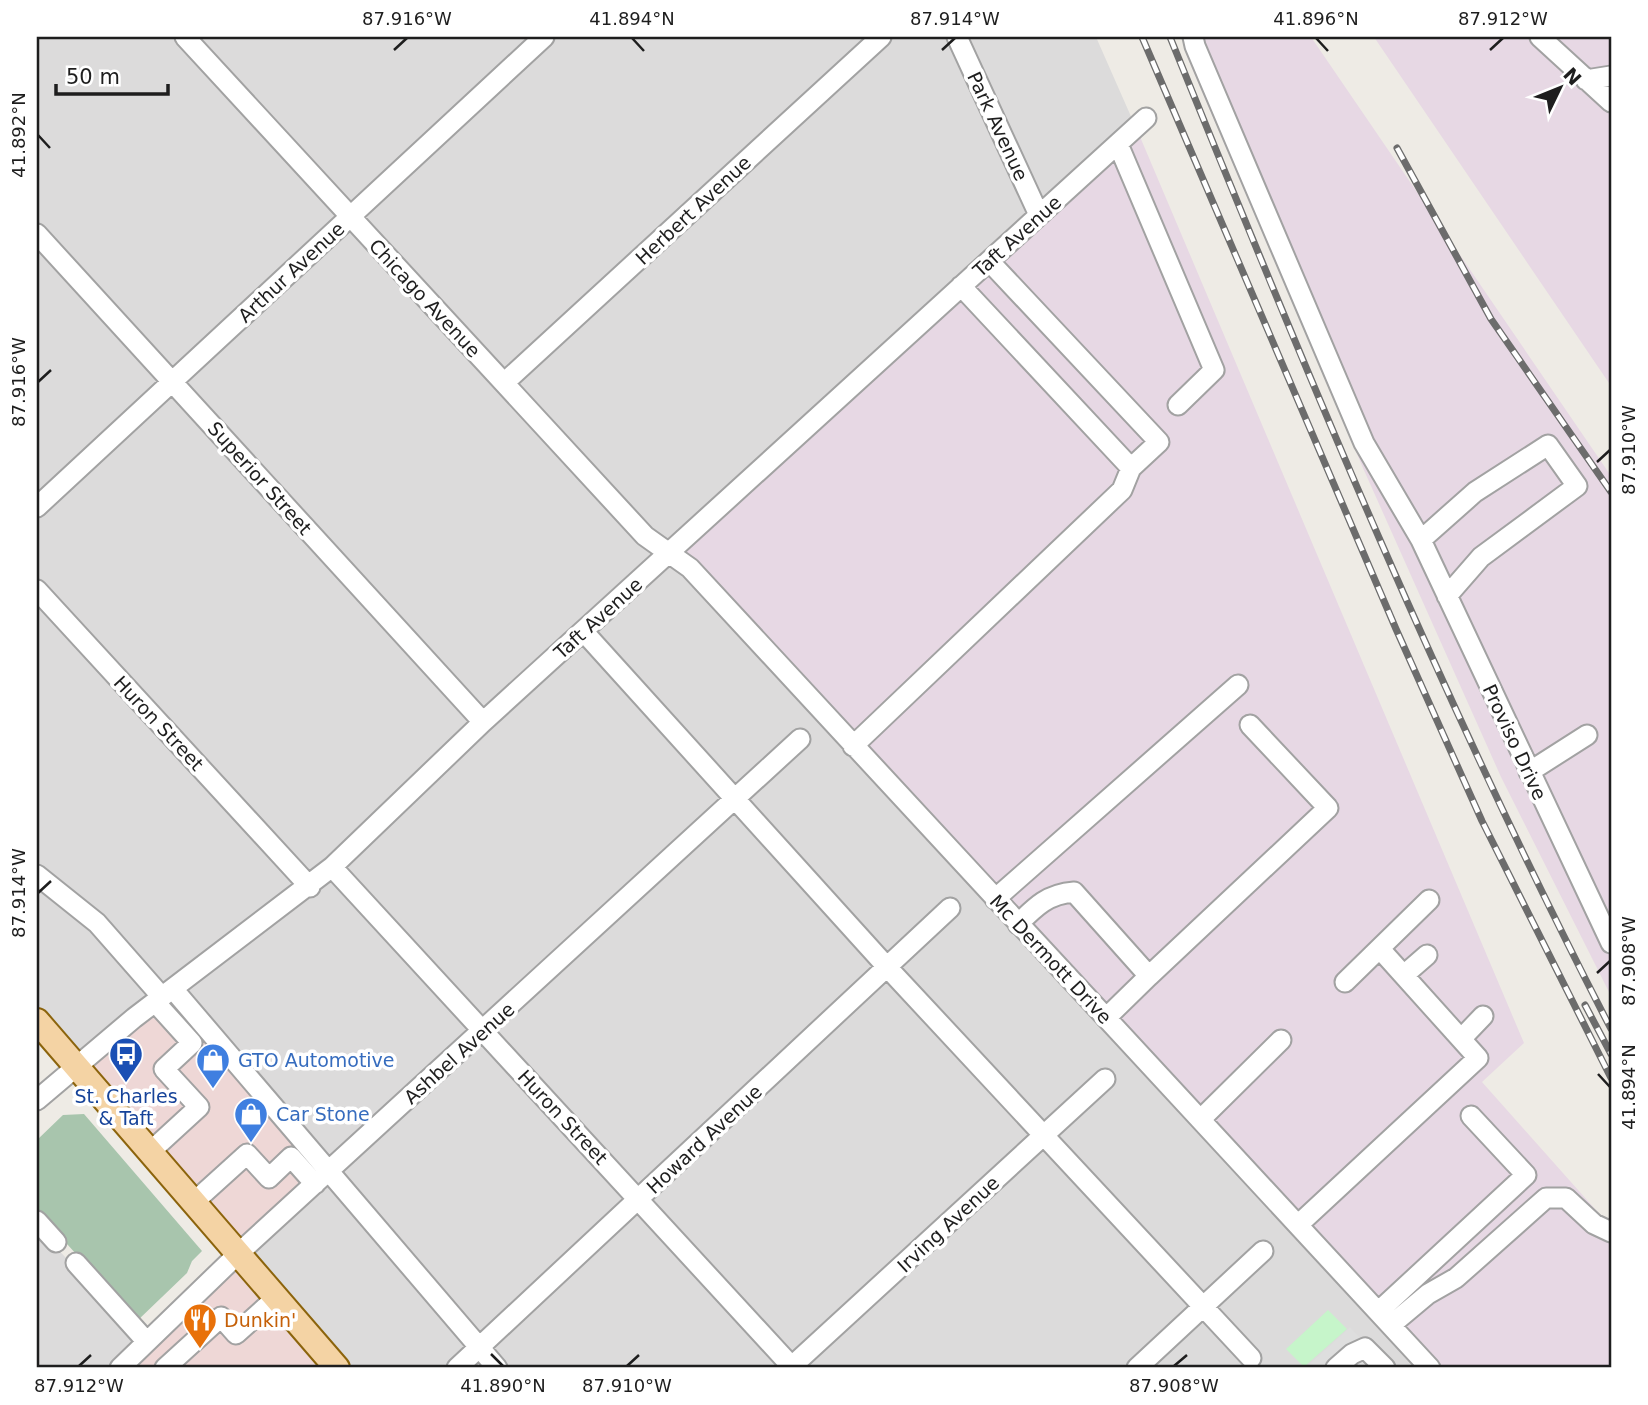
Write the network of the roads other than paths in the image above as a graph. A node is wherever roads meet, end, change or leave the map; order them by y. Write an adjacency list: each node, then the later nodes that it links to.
1 (544, 37): 13 (street, Arthur Avenue)
2 (881, 37): 18 (street, Herbert Avenue)
3 (957, 37): 12 (street, Park Avenue)
4 (1194, 37): 22 (street, Proviso Drive)
5 (1540, 37): 8 (street)
6 (194, 40): 13 (street, Chicago Avenue)
7 (1611, 76): 8 (street)
8 (1586, 80): 9 (street)
9 (1611, 103)
10 (1146, 118): 11 (street, Taft Avenue)
11 (1118, 144): 12 (street, Taft Avenue); 19 (street)
12 (1039, 215): 15 (street, Taft Avenue)
13 (350, 217): 17 (street, Arthur Avenue); 18 (street, Chicago Avenue)
14 (37, 234): 17 (street, Superior Street)
15 (989, 261): 16 (street, Taft Avenue); 20 (street)
16 (961, 286): 20 (street); 23 (street, Taft Avenue)
17 (172, 382): 21 (street, Arthur Avenue); 28 (street, Superior Street)
18 (504, 383): 23 (street, Chicago Avenue)
19 (1178, 405)
20 (1131, 467): 32 (street)
21 (37, 507)
22 (1421, 540): 25 (street, Proviso Drive); 25 (street)
23 (670, 552): 26 (street, Taft Avenue); 32 (street, Mc Dermott Drive)
24 (37, 590): 37 (street, Huron Street)
25 (1447, 596): 33 (street, Proviso Drive)
26 (583, 631): 28 (street, Taft Avenue); 34 (street)
27 (1238, 685): 38 (street)
28 (483, 722): 35 (street, Taft Avenue)
29 (1250, 725): 47 (street)
30 (1587, 735): 33 (street)
31 (800, 739): 34 (street, Ashbel Avenue)
32 (853, 746): 38 (street, Mc Dermott Drive)
33 (1529, 772): 42 (street, Proviso Drive)
34 (734, 799): 45 (street); 53 (street, Ashbel Avenue)
35 (332, 867): 37 (street, Taft Avenue); 53 (street, Huron Street)
36 (37, 875): 49 (street)
37 (310, 887): 49 (street, Taft Avenue)
38 (995, 899): 41 (street, Mc Dermott Drive)
39 (1429, 900): 43 (street)
40 (950, 908): 45 (street, Howard Avenue)
41 (1018, 924): 47 (street); 51 (street, Mc Dermott Drive)
42 (1611, 943)
43 (1380, 949): 46 (street); 48 (street)
44 (1427, 955): 46 (street)
45 (887, 967): 61 (street); 64 (street, Howard Avenue)
46 (1404, 975): 54 (street)
47 (1149, 976): 51 (street)
48 (1345, 982)
49 (163, 996): 56 (street, Taft Avenue); 62 (street); 63 (street)
50 (1483, 1016): 54 (street)
51 (1107, 1018): 60 (street, Mc Dermott Drive)
52 (37, 1021): 56 (main road)
53 (484, 1032): 63 (street, Ashbel Avenue); 64 (street, Huron Street)
54 (1461, 1039): 67 (street)
55 (1281, 1040): 60 (street)
56 (77, 1066): 58 (street, Taft Avenue); 62 (main road)
57 (1105, 1079): 61 (street, Irving Avenue)
58 (37, 1100)
59 (1471, 1116): 75 (street)
60 (1201, 1119): 67 (street, Mc Dermott Drive)
61 (1044, 1136): 74 (street); 84 (street, Irving Avenue)
62 (151, 1152): 65 (main road)
63 (322, 1177): 65 (street); 71 (street, Ashbel Avenue); 77 (street)
64 (640, 1199): 77 (street, Howard Avenue); 84 (street, Huron Street)
65 (195, 1201): 71 (main road)
66 (37, 1221): 69 (street)
67 (1299, 1224): 75 (street, Mc Dermott Drive)
68 (1611, 1232): 75 (street)
69 (56, 1242)
70 (1263, 1251): 74 (street)
71 (240, 1252): 73 (main road); 76 (street, Ashbel Avenue)
72 (76, 1263): 76 (street)
73 (277, 1297): 80 (main road); 81 (street)
74 (1203, 1307): 78 (street); 85 (street)
75 (1385, 1318): 88 (street, Mc Dermott Drive)
76 (147, 1342): 79 (street, Ashbel Avenue)
77 (479, 1348): 82 (street, Howard Avenue); 83 (street)
78 (1251, 1358)
79 (128, 1366)
80 (333, 1367)
81 (165, 1368)
82 (457, 1368)
83 (497, 1368)
84 (792, 1368)
85 (1137, 1368)
86 (1336, 1368): 87 (street)
87 (1385, 1368)
88 (1430, 1368)

